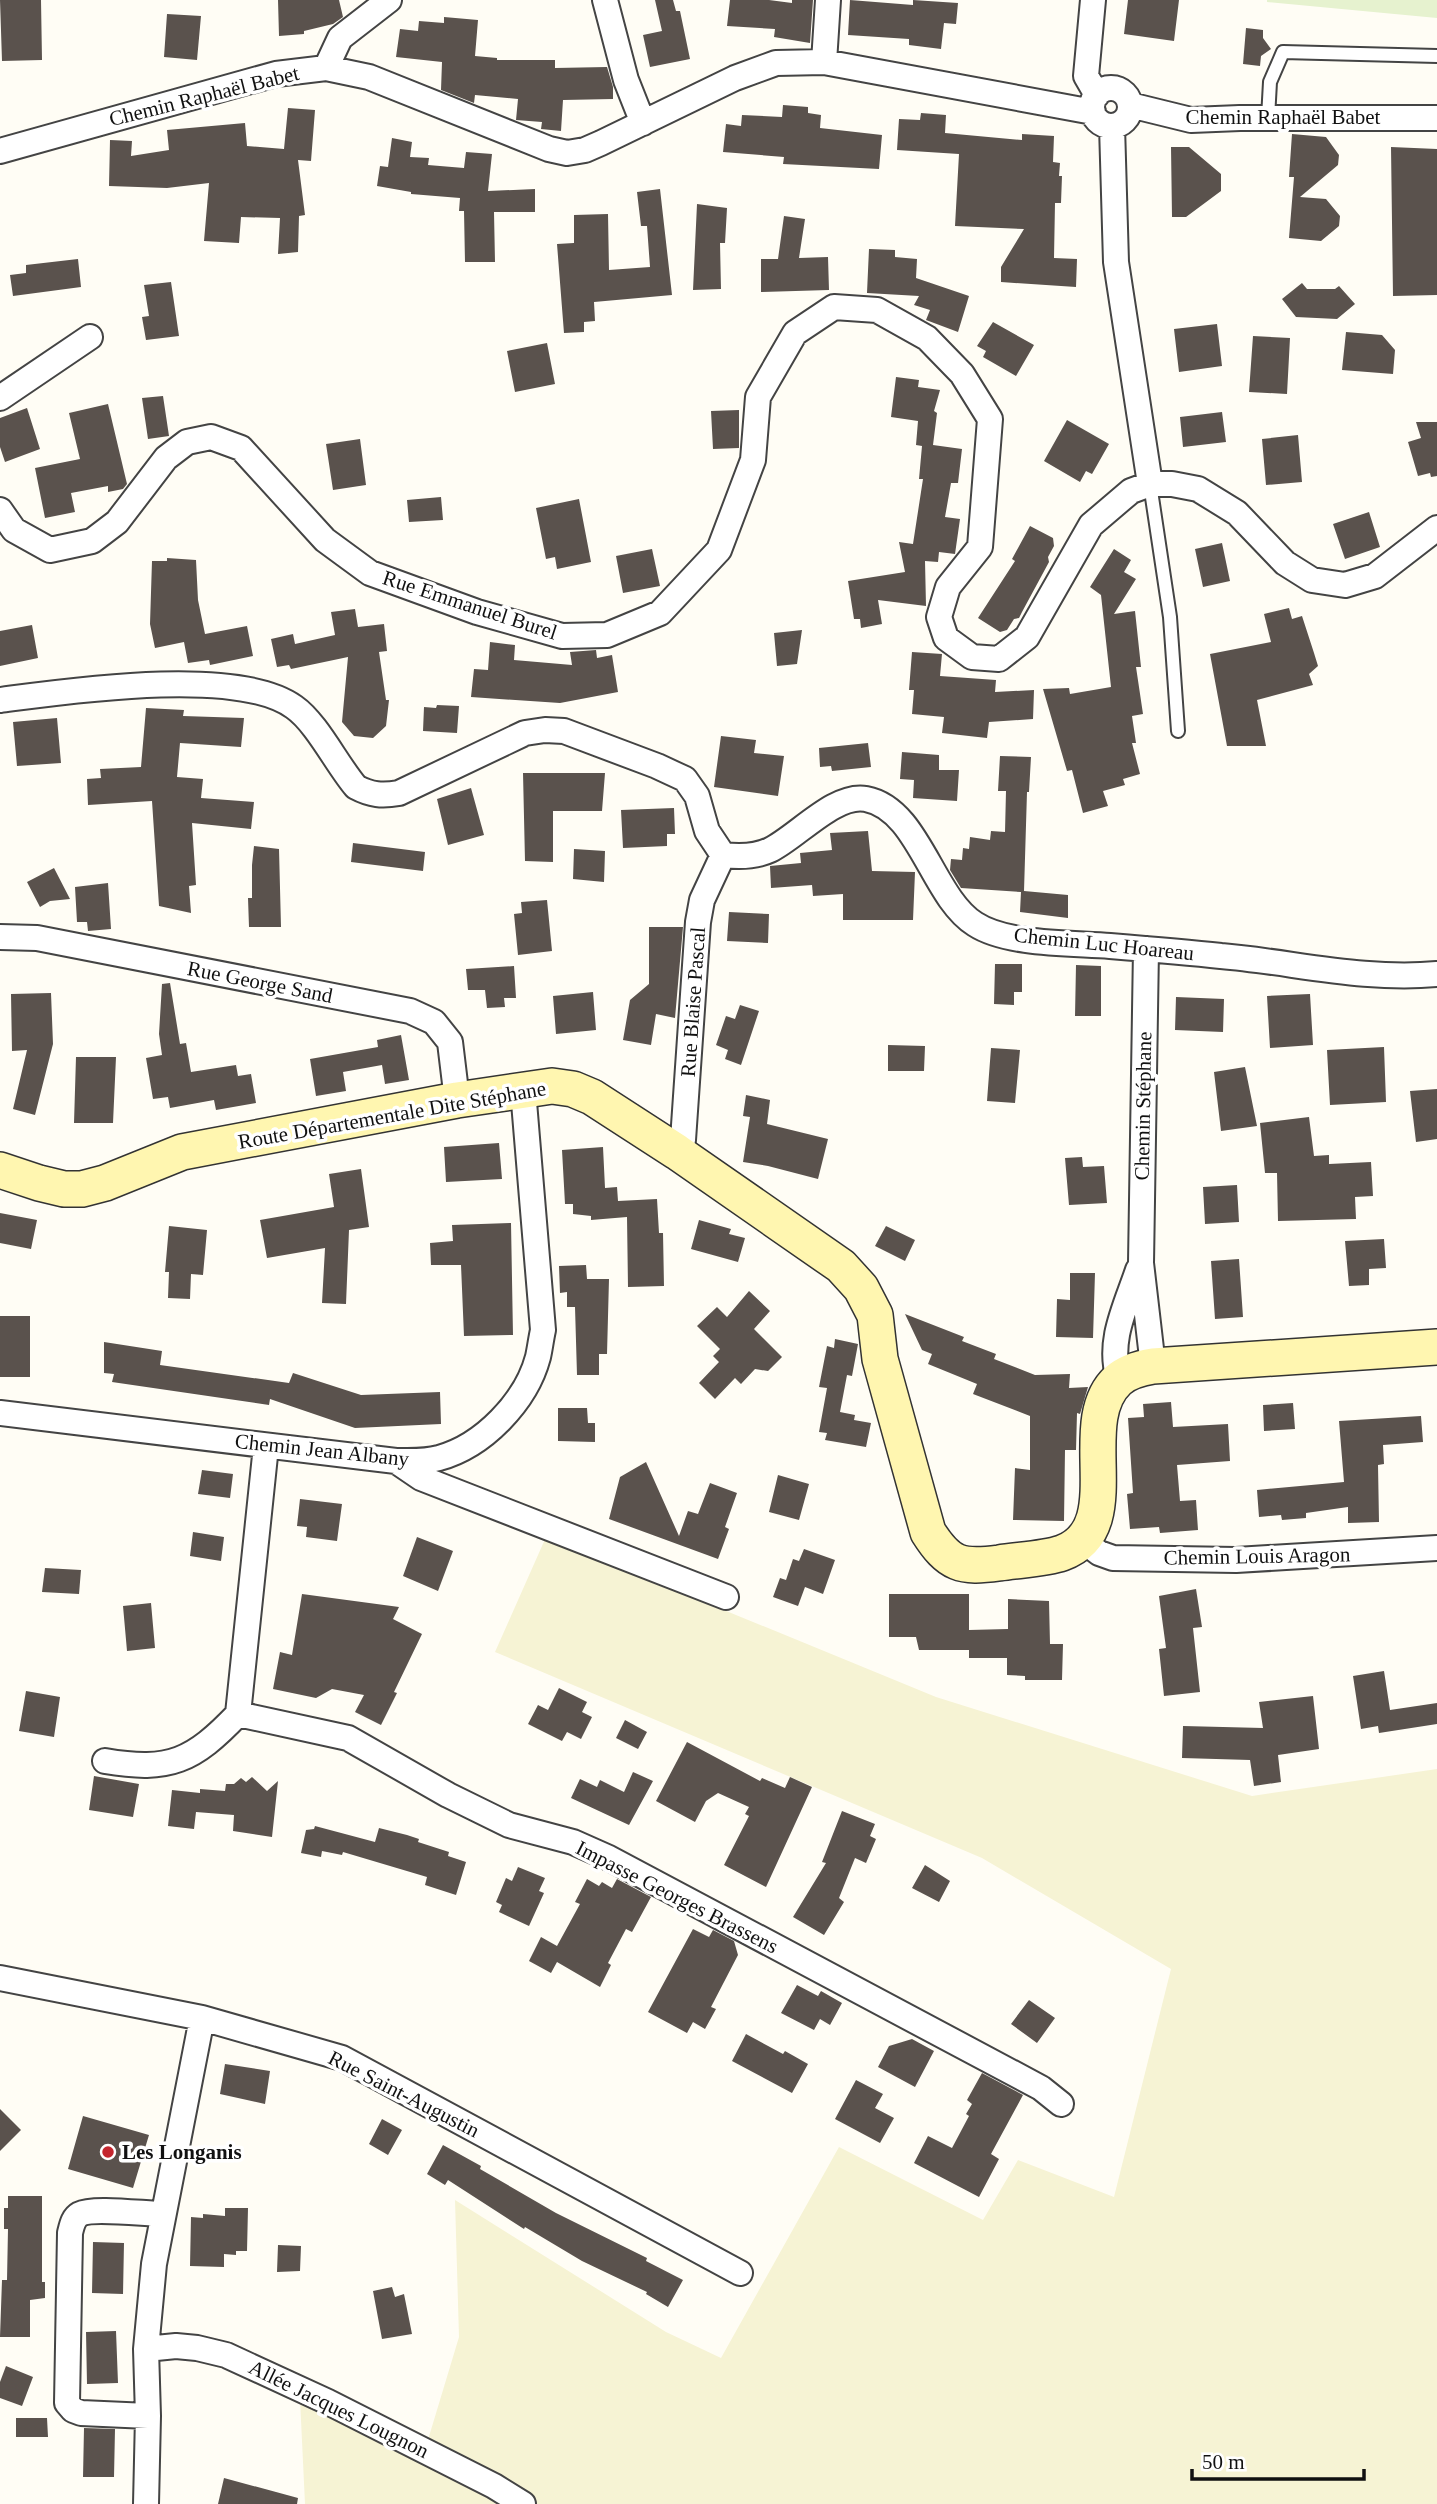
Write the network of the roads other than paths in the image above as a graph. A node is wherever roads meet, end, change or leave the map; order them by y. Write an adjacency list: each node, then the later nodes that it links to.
1 (389, 0): 7 (street)
2 (605, 0): 12 (street)
3 (828, 0): 6 (street)
4 (1093, 0): 9 (street)
5 (1437, 56): 10 (lane)
6 (824, 62): 9 (street, Chemin Raphaël Babet); 12 (street, Chemin Raphaël Babet)
7 (326, 68): 12 (street, Chemin Raphaël Babet); 13 (street, Chemin Raphaël Babet)
8 (1130, 105): 9 (street); 9 (street); 10 (street, Chemin Raphaël Babet)
9 (1101, 111): 16 (street)
10 (1268, 118): 11 (street, Chemin Raphaël Babet)
11 (1437, 118)
12 (643, 123)
13 (0, 150)
14 (90, 337): 15 (street)
15 (0, 398)
16 (1150, 484): 17 (street, Rue Emmanuel Burel); 18 (street); 20 (lane)
17 (0, 510)
18 (1437, 528)
19 (0, 700): 21 (street)
20 (1178, 731)
21 (723, 855): 23 (street, Chemin Luc Hoareau); 27 (street, Rue Blaise Pascal)
22 (0, 937): 26 (street, Rue George Sand)
23 (1146, 949): 24 (street, Chemin Luc Hoareau); 29 (street, Chemin Stéphane)
24 (1437, 974)
25 (523, 1090): 26 (main road, Route Départementale Dite Stéphane); 27 (main road, Route Départementale Dite Stéphane); 35 (street, Chemin Jean Albany)
26 (457, 1100): 28 (main road, Route Départementale Dite Stéphane)
27 (677, 1153): 36 (main road, Route Départementale Dite Stéphane)
28 (0, 1170)
29 (1141, 1263): 31 (street, Chemin Stéphane); 32 (street, Chemin Stéphane)
30 (1437, 1347): 31 (main road)
31 (1153, 1366): 32 (main road)
32 (1119, 1379): 36 (main road)
33 (0, 1413): 34 (street, Chemin Jean Albany)
34 (266, 1446): 35 (street, Chemin Jean Albany); 39 (street)
35 (396, 1461): 38 (street)
36 (1082, 1540): 37 (street, Chemin Louis Aragon)
37 (1437, 1548)
38 (726, 1597)
39 (238, 1714): 40 (street); 43 (street, Impasse Georges Brassens)
40 (105, 1761)
41 (0, 1978): 42 (street, Rue Saint-Augustin)
42 (202, 2018): 44 (street); 45 (street, Rue Saint-Augustin)
43 (1061, 2105)
44 (163, 2214): 46 (street); 47 (street)
45 (740, 2273)
46 (146, 2349): 47 (street); 49 (street, Allée Jacques Lougnon)
47 (148, 2416): 48 (street)
48 (146, 2504)
49 (523, 2504)

